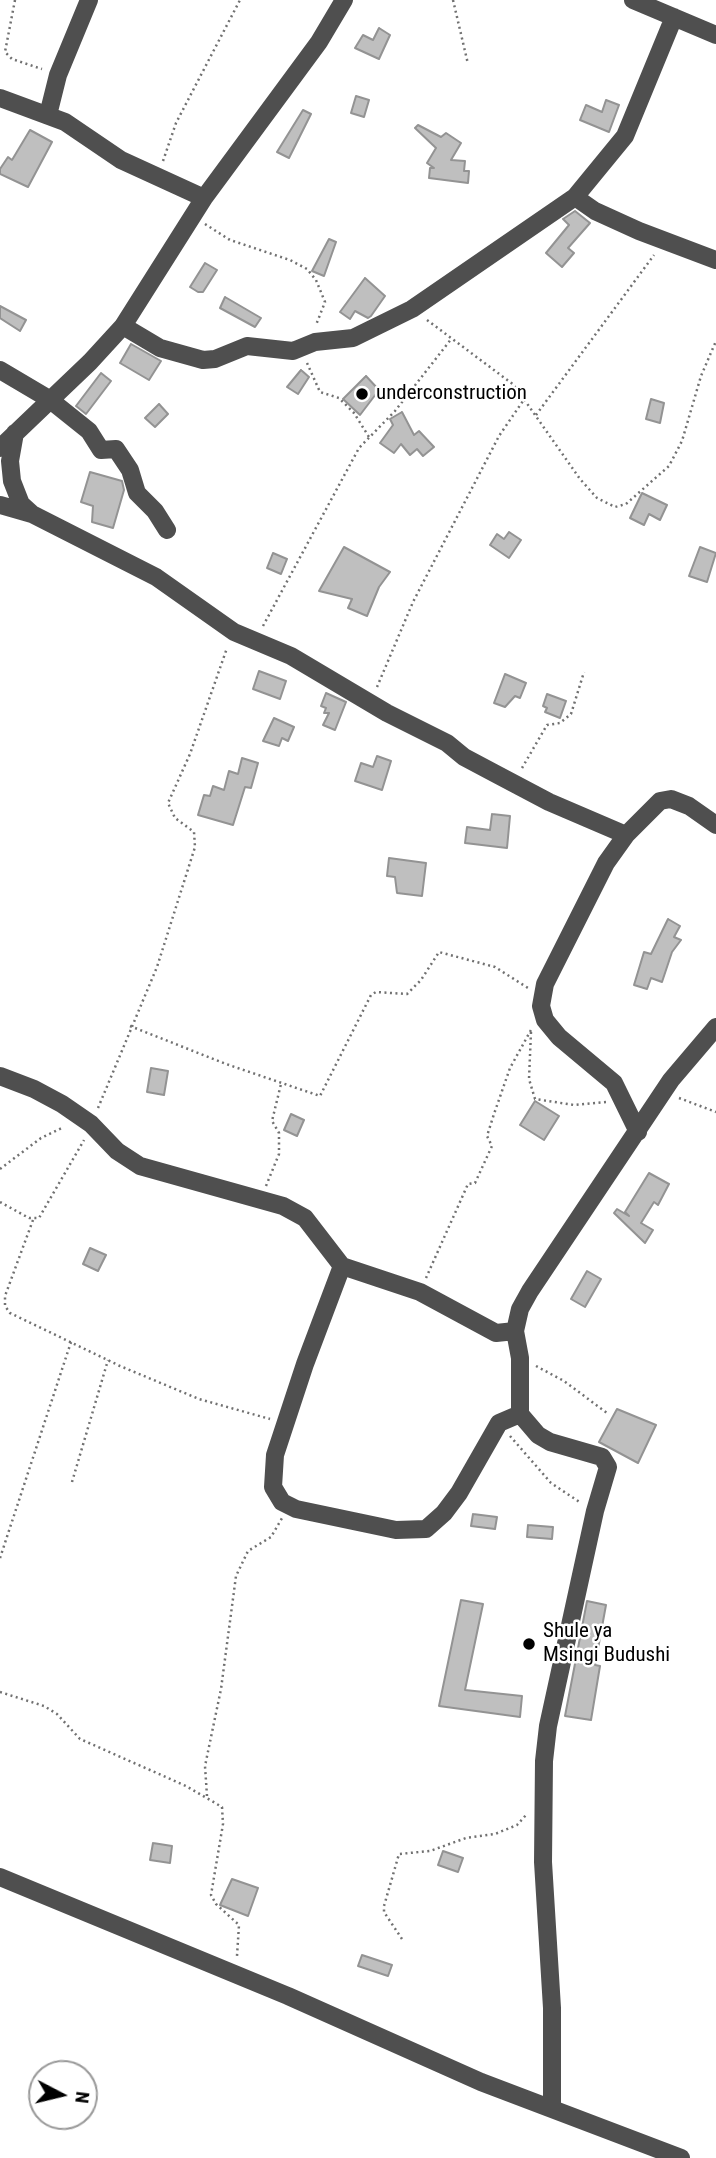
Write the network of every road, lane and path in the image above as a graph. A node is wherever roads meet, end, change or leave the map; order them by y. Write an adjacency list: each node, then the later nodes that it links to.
1 (15, 0): 10 (path)
2 (89, 0): 10 (street)
3 (240, 0): 13 (path)
4 (344, 0): 15 (street)
5 (453, 0): 9 (path)
6 (633, 0): 7 (street)
7 (674, 17): 8 (street); 14 (street)
8 (716, 35)
9 (468, 64)
10 (58, 75): 12 (street)
11 (0, 97): 12 (street)
12 (48, 115): 13 (street)
13 (157, 178): 15 (street)
14 (575, 197): 17 (street); 19 (street)
15 (204, 198): 16 (street)
16 (192, 215): 20 (street); 23 (path)
17 (664, 241): 18 (street); 27 (path)
18 (716, 260)
19 (412, 309): 21 (path); 23 (street)
20 (123, 327): 23 (street); 26 (street)
21 (452, 338): 25 (path); 29 (path)
22 (716, 341): 27 (path)
23 (303, 347): 29 (path)
24 (0, 370): 26 (street)
25 (525, 398): 27 (path); 37 (path)
26 (49, 399): 28 (street); 33 (street)
27 (536, 415)
28 (15, 433): 30 (street); 32 (street)
29 (369, 437): 35 (path)
30 (0, 448)
31 (0, 505): 32 (street)
32 (32, 514): 34 (street)
33 (167, 530)
34 (234, 632): 35 (street); 42 (path)
35 (255, 642): 37 (street)
36 (584, 672): 38 (path)
37 (370, 703): 38 (street)
38 (514, 784): 40 (street)
39 (716, 825): 40 (street)
40 (626, 835): 41 (street)
41 (542, 1001): 43 (path); 46 (path); 48 (street)
42 (130, 1026): 46 (path); 50 (path)
43 (533, 1027): 48 (path); 57 (path)
44 (716, 1027): 47 (street)
45 (0, 1076): 50 (street)
46 (281, 1083): 53 (path)
47 (662, 1093): 49 (path); 51 (street)
48 (623, 1099): 51 (street)
49 (716, 1112)
50 (88, 1122): 52 (path); 53 (street); 55 (path)
51 (638, 1132): 58 (street)
52 (0, 1169)
53 (259, 1198): 56 (street)
54 (0, 1202): 55 (path)
55 (34, 1219): 59 (path)
56 (342, 1266): 57 (street); 62 (street)
57 (420, 1292): 58 (street)
58 (515, 1331): 60 (street)
59 (71, 1342): 61 (path); 69 (path)
60 (520, 1358): 63 (path); 64 (street)
61 (108, 1360): 62 (path); 66 (path)
62 (290, 1411): 67 (street)
63 (607, 1413)
64 (520, 1415): 65 (street); 68 (street)
65 (499, 1423): 67 (street); 68 (path)
66 (72, 1482)
67 (289, 1506): 71 (path)
68 (595, 1511): 72 (street)
69 (0, 1558)
70 (0, 1692): 71 (path)
71 (207, 1796): 75 (path)
72 (543, 1797): 74 (path); 76 (street)
73 (0, 1877): 75 (street)
74 (402, 1939)
75 (234, 1974): 76 (street)
76 (552, 2107): 77 (street)
77 (681, 2158)

